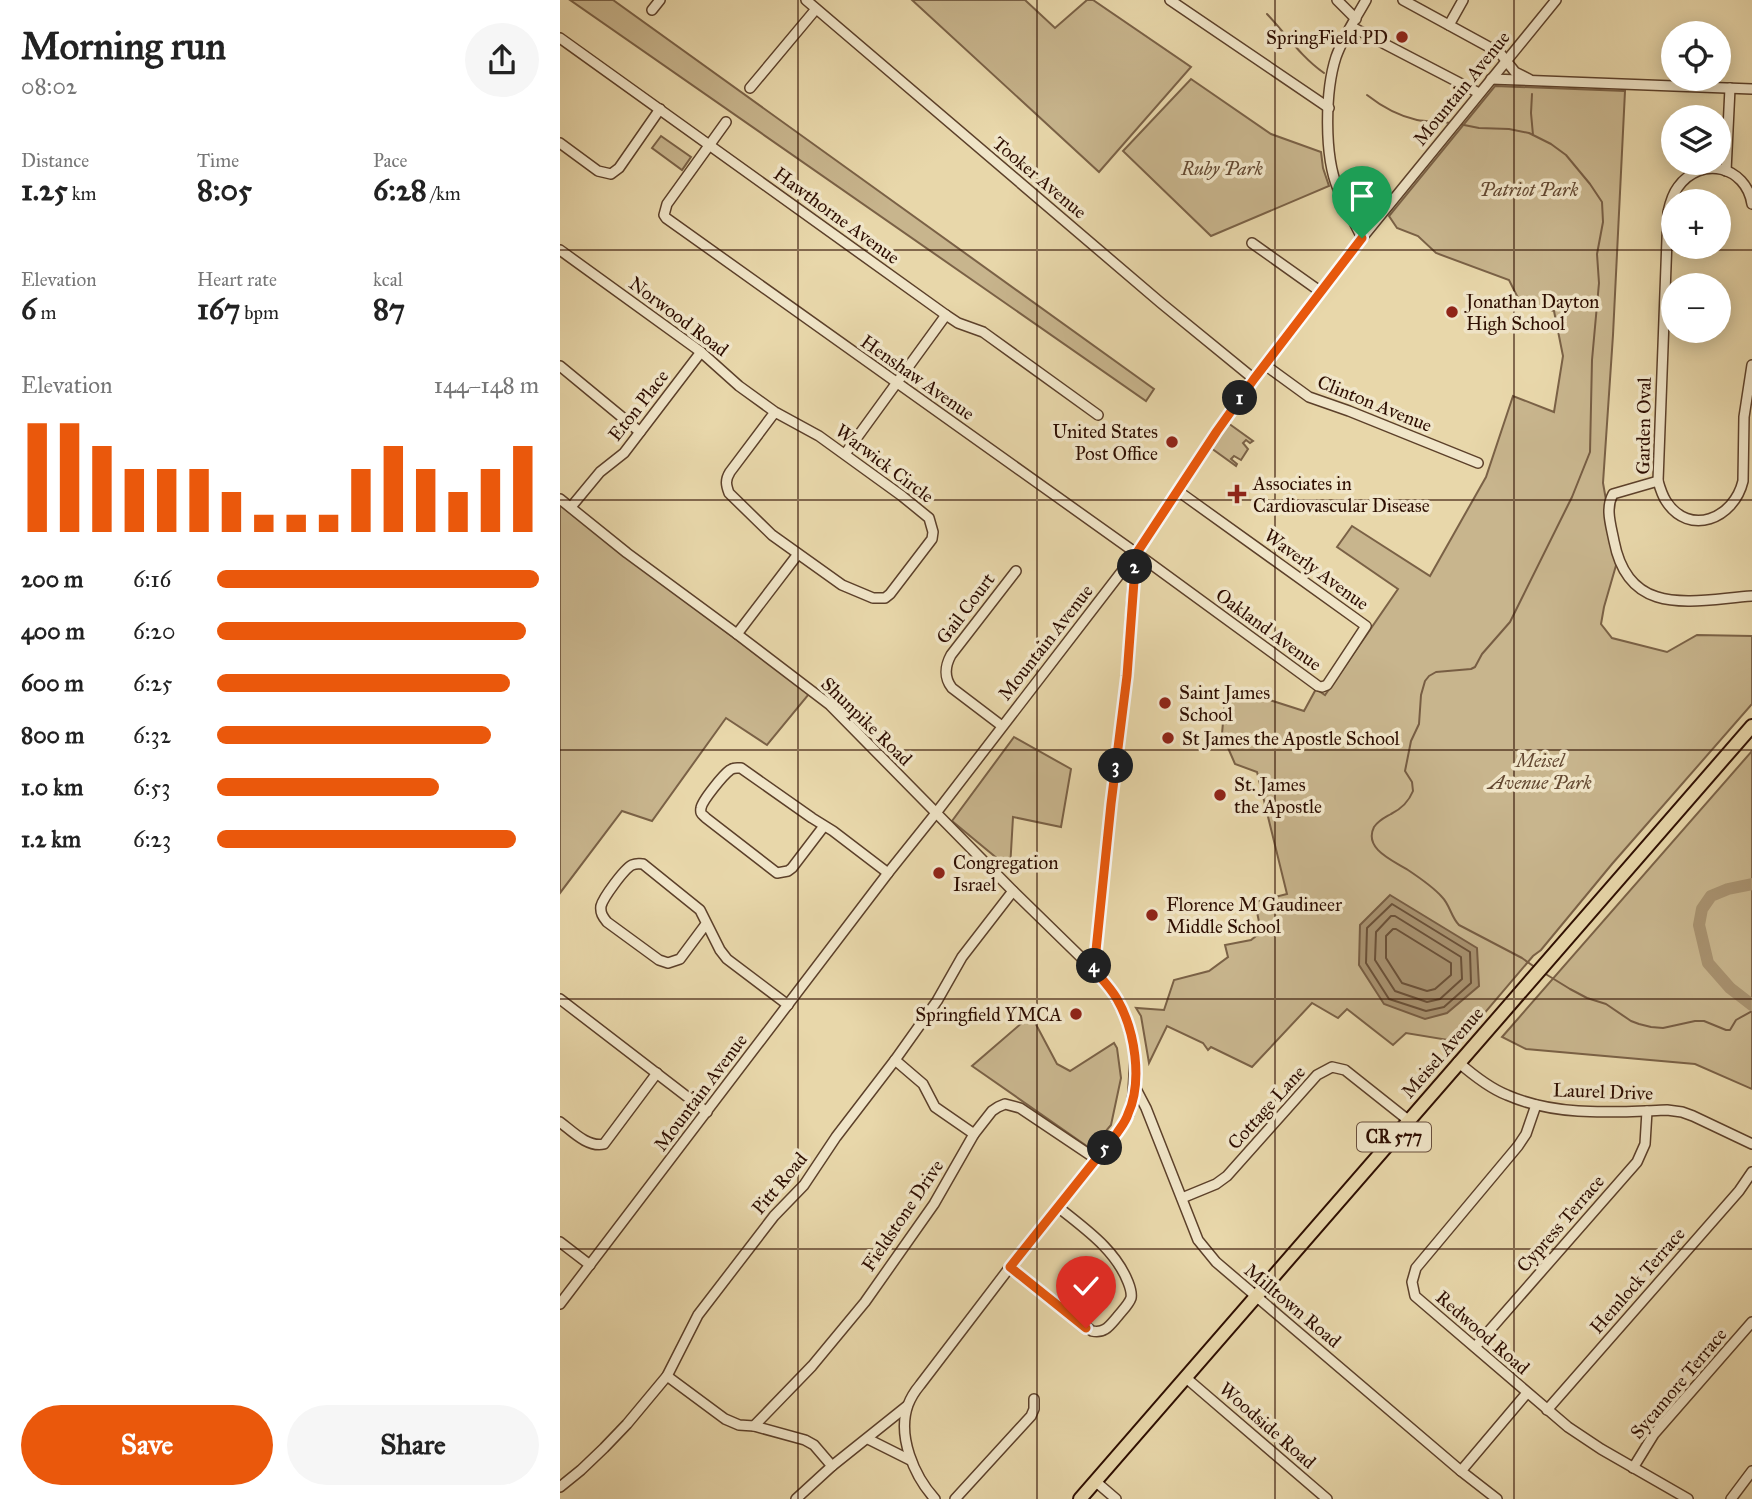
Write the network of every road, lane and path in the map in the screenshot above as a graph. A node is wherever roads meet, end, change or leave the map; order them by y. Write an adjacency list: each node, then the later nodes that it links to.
1 (660, 0): 10 (street)
2 (806, 0): 9 (street, Tooker Avenue)
3 (1170, 0): 23 (street)
4 (1337, 0): 11 (street)
5 (1366, 0): 11 (street)
6 (1403, 0): 12 (street)
7 (1463, 0): 12 (street)
8 (1556, 0): 14 (street, Mountain Avenue)
9 (816, 9): 18 (street); 39 (street, Tooker Avenue)
10 (652, 10)
11 (1354, 23): 21 (street); 23 (street)
12 (1449, 25): 14 (street)
13 (560, 38): 22 (street, Hawthorne Avenue)
14 (1506, 60): 15 (street, Mountain Avenue); 16 (street)
15 (1491, 79): 16 (street); 21 (street, Mountain Avenue)
16 (1533, 81): 17 (street)
17 (1661, 86)
18 (750, 88)
19 (1731, 89): 20 (street)
20 (1752, 89)
21 (1479, 93): 30 (street, Mountain Avenue)
22 (660, 108): 25 (street); 26 (street, Hawthorne Avenue)
23 (1329, 108): 30 (street)
24 (726, 122): 26 (street)
25 (560, 144)
26 (710, 146): 34 (street, Hawthorne Avenue); 40 (street, Henshaw Avenue)
27 (1731, 174): 29 (street)
28 (1692, 175): 46 (street, Garden Oval)
29 (1752, 204)
30 (1362, 238): 33 (street, Mountain Avenue)
31 (1252, 243): 33 (street)
32 (560, 250): 35 (street, Norwood Road)
33 (1321, 292): 36 (street, Mountain Avenue)
34 (946, 315): 40 (street); 42 (street, Hawthorne Avenue)
35 (701, 352): 41 (street, Norwood Road); 43 (street, Eton Place)
36 (1265, 365): 39 (street, Mountain Avenue); 45 (street, Clinton Avenue)
37 (1752, 365): 46 (street, Garden Oval)
38 (560, 366): 43 (street)
39 (1254, 379): 47 (street, Mountain Avenue)
40 (897, 384): 44 (street); 51 (street, Henshaw Avenue)
41 (775, 412): 44 (street, Warwick Circle); 50 (street, Warwick Circle)
42 (1098, 415)
43 (640, 432): 49 (street, Eton Place)
44 (845, 454): 50 (street, Warwick Circle)
45 (1478, 463)
46 (1658, 481): 53 (street)
47 (1178, 491): 51 (street, Mountain Avenue); 54 (street, Waverly Avenue)
48 (560, 499): 49 (street, Shunpike Road)
49 (571, 507): 55 (street, Shunpike Road)
50 (798, 554): 55 (street)
51 (1136, 554): 54 (street, Oakland Avenue); 56 (street, Mountain Avenue); 63 (street)
52 (1016, 571): 56 (street, Gail Court)
53 (1752, 596)
54 (1366, 626)
55 (737, 634): 58 (street, Shunpike Road)
56 (1002, 726): 58 (street, Mountain Avenue)
57 (1752, 726): 67 (main road, Meisel Avenue / CR 577)
58 (936, 813): 60 (street, Mountain Avenue); 61 (street, Shunpike Road)
59 (824, 825): 59 (street); 60 (street)
60 (888, 873): 65 (street, Mountain Avenue)
61 (1013, 891): 63 (street, Shunpike Road); 66 (street, Pitt Road)
62 (706, 924): 62 (street); 65 (street)
63 (1094, 970): 69 (street, Shunpike Road)
64 (560, 999): 68 (street)
65 (788, 1005): 72 (street, Mountain Avenue)
66 (895, 1060): 75 (street); 88 (street, Pitt Road)
67 (1458, 1062): 70 (street, Laurel Drive); 73 (main road, Meisel Avenue / CR 577)
68 (656, 1073): 72 (street); 74 (street)
69 (1135, 1086): 77 (street); 79 (street, Milltown Road)
70 (1536, 1105): 71 (street, Laurel Drive); 87 (street, Redwood Road)
71 (1647, 1111): 76 (street, Laurel Drive); 87 (street, Cypress Terrace)
72 (707, 1112): 82 (street, Mountain Avenue)
73 (1408, 1120): 79 (street, Cottage Lane); 84 (main road, Meisel Avenue / CR 577)
74 (560, 1122)
75 (974, 1134): 77 (street, Fieldstone Drive); 94 (street, Fieldstone Drive)
76 (1752, 1144)
77 (1096, 1159): 80 (street)
78 (1752, 1172): 93 (street, Hemlock Terrace)
79 (1182, 1198): 84 (street, Milltown Road)
80 (1058, 1207): 83 (street); 83 (street)
81 (560, 1242): 82 (street)
82 (590, 1265): 85 (street, Mountain Avenue)
83 (1010, 1267): 92 (street)
84 (1256, 1296): 89 (main road, Meisel Avenue / CR 577); 99 (street, Milltown Road)
85 (560, 1304)
86 (1752, 1322): 98 (street, Sycamore Terrace)
87 (1475, 1347): 90 (street, Redwood Road)
88 (667, 1376): 94 (street); 102 (street, Pitt Road)
89 (1185, 1377): 101 (main road, Meisel Avenue / CR 577); 108 (street, Woodside Road)
90 (1527, 1393): 93 (street, Redwood Road); 99 (street)
91 (1034, 1399): 105 (street)
92 (908, 1406): 95 (street); 96 (street)
93 (1547, 1410): 98 (street, Redwood Road)
94 (754, 1426): 97 (street)
95 (868, 1439): 96 (street); 97 (street)
96 (910, 1460): 104 (street)
97 (832, 1466): 103 (street)
98 (1633, 1468): 110 (street, Redwood Road)
99 (1461, 1471): 109 (street, Milltown Road)
100 (1752, 1472): 111 (street)
101 (1096, 1481): 106 (main road, Meisel Avenue / CR 577); 107 (street)
102 (560, 1487)
103 (796, 1499)
104 (934, 1499)
105 (955, 1499)
106 (1080, 1499)
107 (1116, 1499)
108 (1327, 1499)
109 (1497, 1499)
110 (1688, 1499)
111 (1731, 1499)

